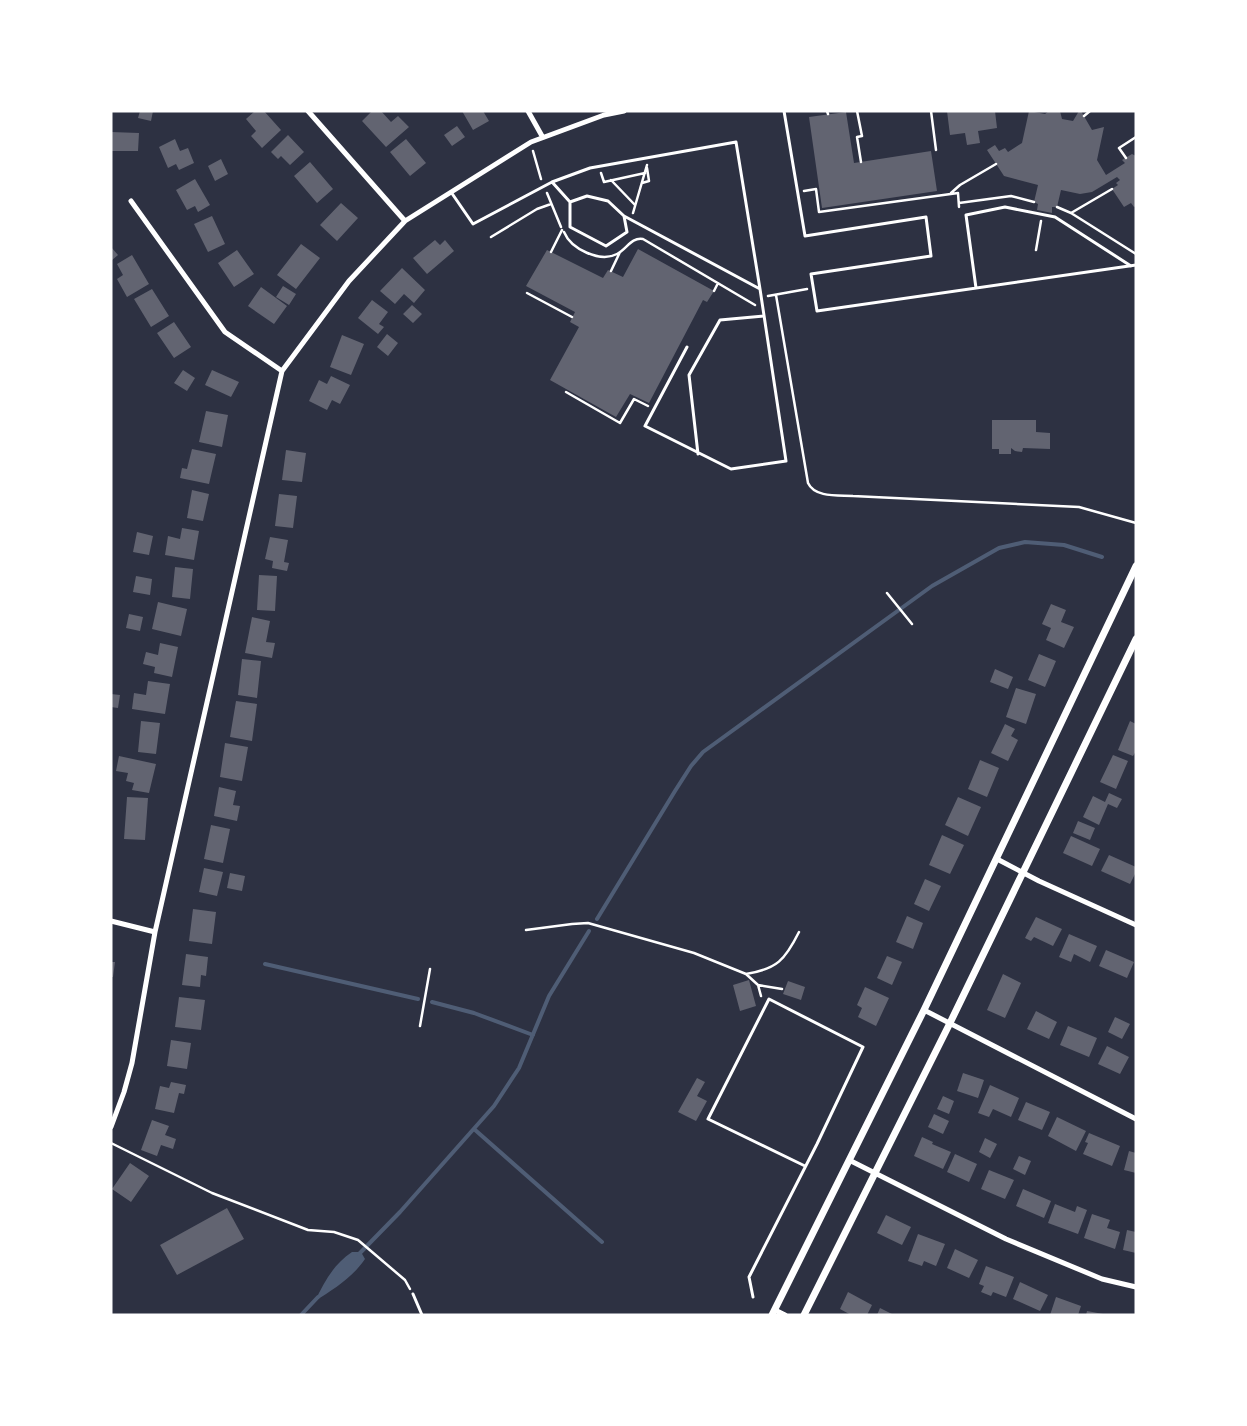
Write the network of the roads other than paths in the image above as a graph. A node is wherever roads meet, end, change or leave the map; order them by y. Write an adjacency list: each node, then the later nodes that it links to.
1 (308, 111): 11 (street)
2 (528, 111): 5 (street)
3 (624, 111): 5 (street)
4 (784, 111): 13 (lane)
5 (542, 136): 7 (street)
6 (552, 182): 7 (lane); 9 (lane); 14 (lane)
7 (451, 192): 11 (street)
8 (131, 200): 17 (street)
9 (570, 202): 10 (lane); 10 (lane)
10 (624, 216): 14 (lane)
11 (405, 221): 17 (street)
12 (1134, 266): 13 (lane); 13 (lane)
13 (976, 288)
14 (760, 289): 15 (lane)
15 (764, 316): 18 (lane); 18 (lane)
16 (687, 347): 18 (lane)
17 (282, 371): 25 (street)
18 (698, 454)
19 (1136, 566): 21 (street)
20 (1136, 639): 22 (street)
21 (997, 858): 22 (street); 26 (street)
22 (1023, 872): 24 (street); 27 (street)
23 (111, 921): 25 (street)
24 (1136, 925)
25 (155, 932): 29 (street)
26 (924, 1010): 27 (street); 30 (street)
27 (950, 1023): 28 (street); 32 (street)
28 (1136, 1119)
29 (111, 1127)
30 (849, 1160): 32 (street); 36 (street)
31 (804, 1166): 31 (lane); 35 (lane)
32 (876, 1173): 33 (street); 39 (street)
33 (1136, 1287)
34 (413, 1294): 37 (lane)
35 (753, 1297)
36 (774, 1312): 38 (street)
37 (422, 1315)
38 (785, 1315)
39 (804, 1315)

